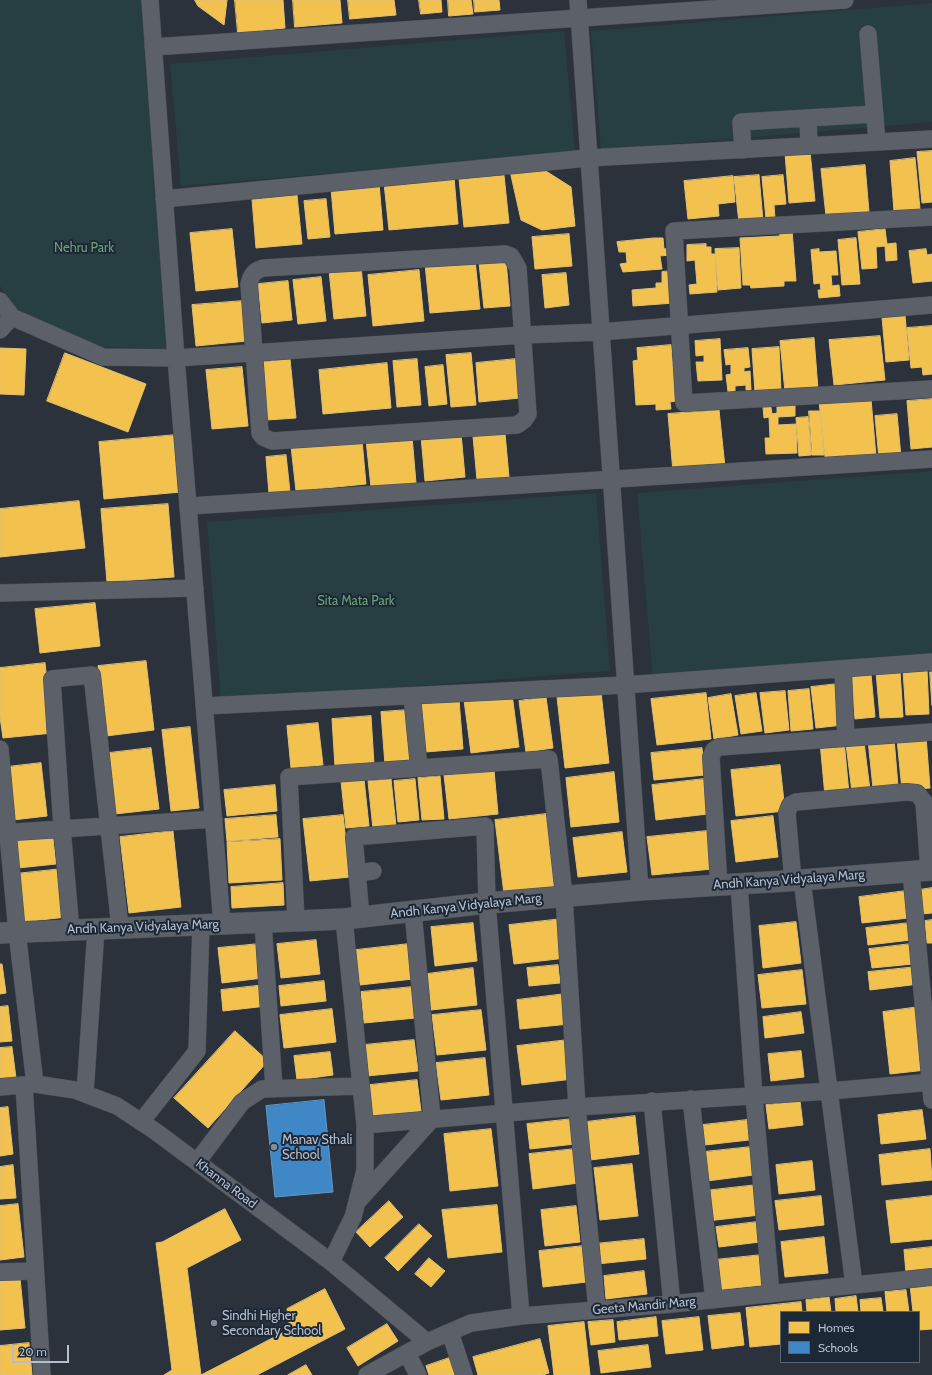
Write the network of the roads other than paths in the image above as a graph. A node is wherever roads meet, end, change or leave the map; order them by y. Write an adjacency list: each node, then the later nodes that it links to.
1 (150, 0): 6 (street)
2 (578, 0): 4 (street)
3 (845, 0): 4 (street)
4 (579, 18): 6 (street); 13 (street)
5 (868, 34): 7 (street)
6 (153, 47): 14 (street)
7 (875, 114): 8 (street); 10 (street)
8 (808, 118): 11 (street); 12 (street)
9 (932, 139): 10 (street)
10 (877, 142): 11 (street)
11 (809, 146): 12 (street)
12 (743, 150): 13 (street)
13 (588, 158): 14 (street); 20 (street)
14 (164, 200): 23 (street)
15 (932, 217): 19 (street)
16 (0, 301): 18 (street)
17 (932, 305): 19 (street)
18 (6, 324): 23 (street)
19 (680, 325): 20 (street); 24 (street)
20 (600, 332): 21 (street); 26 (street)
21 (523, 335): 22 (street); 22 (street); 22 (street)
22 (256, 353): 23 (street)
23 (176, 358): 27 (street)
24 (932, 389)
25 (932, 458): 26 (street)
26 (610, 479): 27 (street); 32 (street)
27 (188, 506): 28 (street)
28 (195, 588): 29 (street); 34 (street)
29 (0, 593)
30 (932, 662): 31 (street)
31 (843, 670): 32 (street); 36 (street)
32 (625, 685): 33 (street); 46 (street)
33 (412, 696): 34 (street); 38 (street)
34 (204, 706): 39 (street)
35 (932, 732): 36 (street)
36 (846, 738): 45 (street)
37 (0, 749): 42 (street)
38 (418, 768): 47 (street); 51 (street)
39 (214, 819): 40 (street); 53 (street)
40 (108, 825): 41 (street); 41 (street); 54 (street)
41 (62, 828): 42 (street); 56 (street)
42 (4, 832): 57 (street)
43 (924, 871): 44 (street, Andh Kanya Vidyalaya Marg); 44 (street); 58 (street)
44 (797, 881): 45 (street, Andh Kanya Vidyalaya Marg); 63 (street)
45 (729, 885): 46 (street, Andh Kanya Vidyalaya Marg); 65 (street)
46 (640, 890): 47 (street, Andh Kanya Vidyalaya Marg)
47 (564, 896): 48 (street, Andh Kanya Vidyalaya Marg); 69 (street)
48 (487, 903): 49 (street, Andh Kanya Vidyalaya Marg); 50 (street); 70 (street)
49 (413, 911): 50 (street, Andh Kanya Vidyalaya Marg); 71 (street)
50 (353, 918): 51 (street, Andh Kanya Vidyalaya Marg); 60 (street)
51 (296, 921): 52 (street, Andh Kanya Vidyalaya Marg)
52 (263, 922): 53 (street, Andh Kanya Vidyalaya Marg); 62 (street)
53 (212, 924): 54 (street, Andh Kanya Vidyalaya Marg); 72 (street)
54 (120, 928): 55 (street, Andh Kanya Vidyalaya Marg)
55 (96, 929): 56 (street, Andh Kanya Vidyalaya Marg); 64 (street)
56 (71, 930): 57 (street, Andh Kanya Vidyalaya Marg)
57 (9, 932): 59 (street)
58 (931, 1082): 63 (street); 67 (street)
59 (30, 1084): 61 (street, Khanna Road); 64 (street, Khanna Road); 77 (street)
60 (361, 1086): 62 (street); 73 (street)
61 (0, 1087)
62 (274, 1089): 74 (street)
63 (830, 1091): 65 (street); 80 (street)
64 (85, 1094): 72 (street, Khanna Road)
65 (754, 1096): 66 (street); 81 (street)
66 (691, 1099): 68 (street); 82 (street)
67 (932, 1100)
68 (652, 1101): 69 (street); 83 (street)
69 (576, 1107): 70 (street); 84 (street)
70 (504, 1112): 71 (street); 85 (street)
71 (432, 1119): 73 (street); 75 (street)
72 (141, 1122): 74 (street, Khanna Road)
73 (365, 1125): 75 (street)
74 (197, 1162): 76 (street, Khanna Road)
75 (358, 1201): 76 (street)
76 (330, 1262): 87 (street, Khanna Road)
77 (35, 1271): 78 (street); 89 (street)
78 (0, 1272)
79 (932, 1277): 80 (street, Geeta Mandir Marg)
80 (854, 1285): 81 (street, Geeta Mandir Marg)
81 (771, 1294): 82 (street, Geeta Mandir Marg)
82 (714, 1300): 83 (street, Geeta Mandir Marg)
83 (672, 1304): 84 (street, Geeta Mandir Marg)
84 (597, 1310): 85 (street, Geeta Mandir Marg)
85 (521, 1316): 86 (street, Geeta Mandir Marg)
86 (450, 1332): 87 (street, Geeta Mandir Marg); 92 (street)
87 (426, 1342): 88 (street, Geeta Mandir Marg)
88 (407, 1353): 90 (street, Geeta Mandir Marg); 91 (street)
89 (42, 1375)
90 (367, 1375)
91 (418, 1375)
92 (464, 1375)

